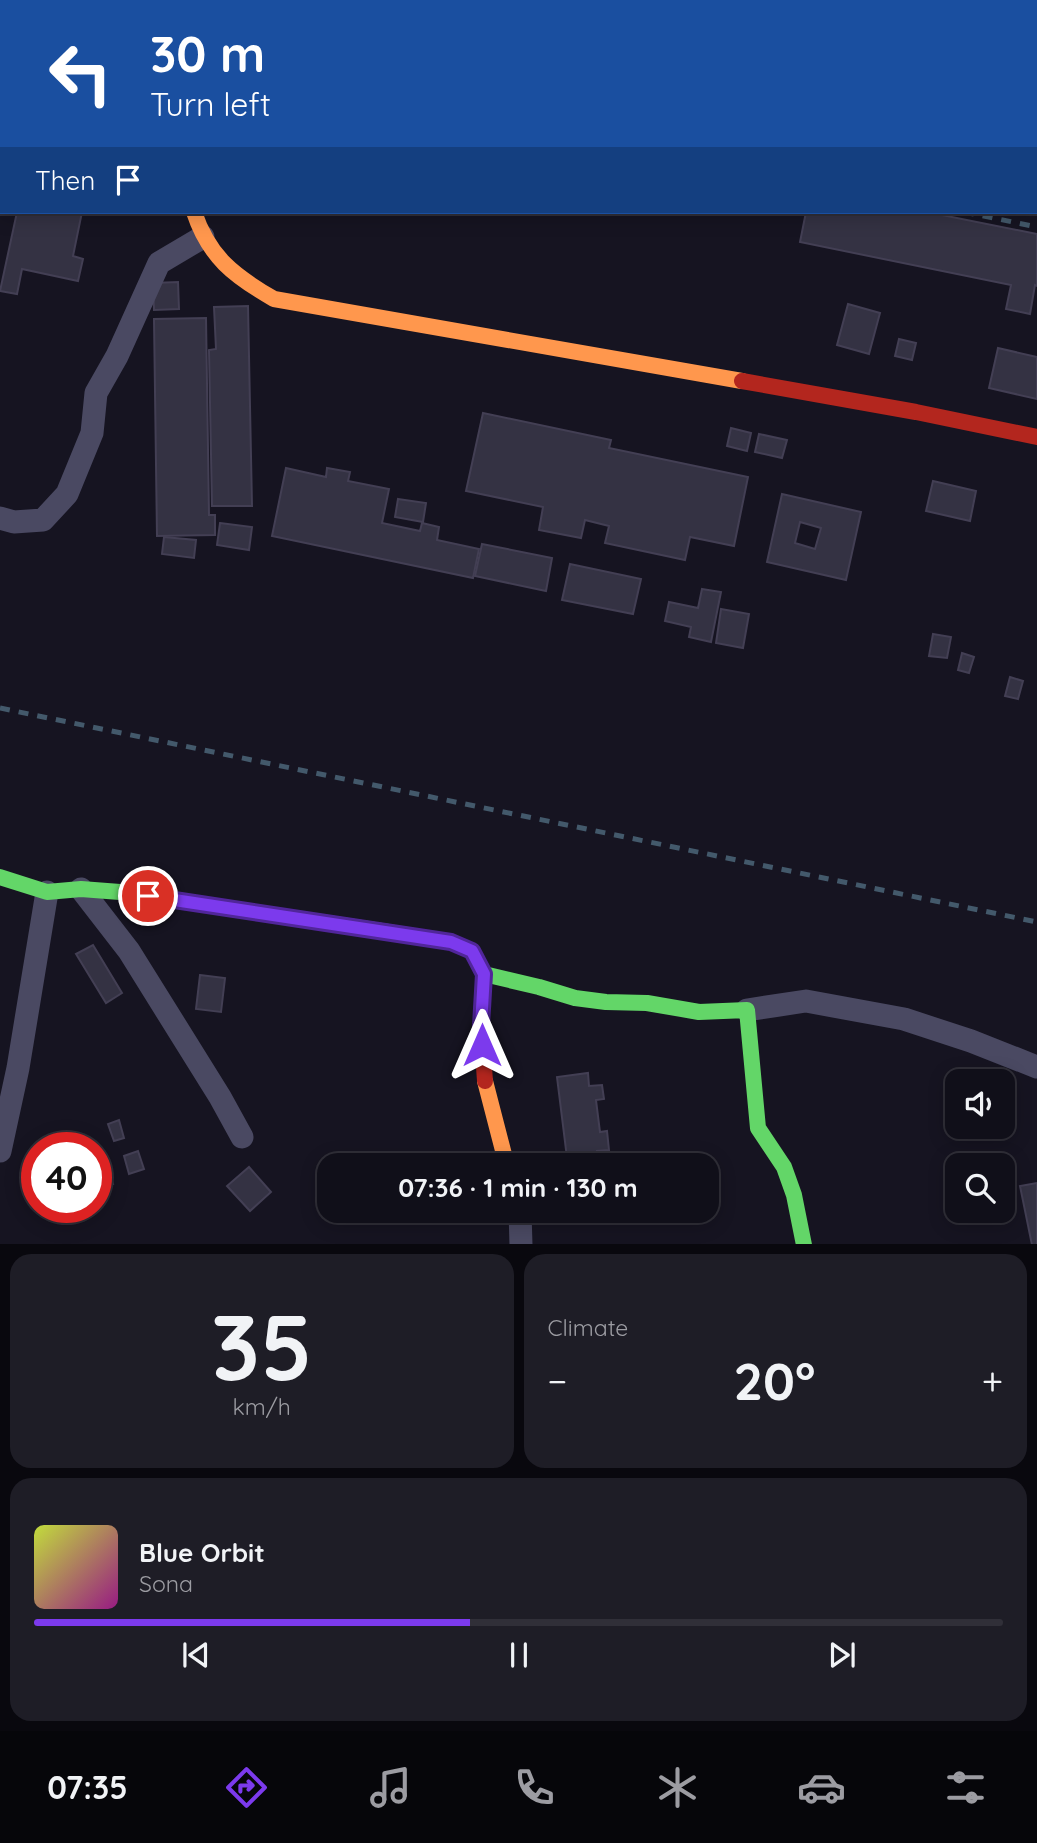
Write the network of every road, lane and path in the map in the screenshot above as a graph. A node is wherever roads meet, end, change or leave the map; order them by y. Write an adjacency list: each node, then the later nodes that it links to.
1 (195, 214): 2 (street)
2 (203, 237): 3 (street); 4 (street)
3 (1037, 437)
4 (0, 518)
5 (0, 877): 7 (street)
6 (81, 889): 7 (street); 8 (street); 11 (street)
7 (47, 892): 12 (street)
8 (484, 974): 9 (street); 13 (street)
9 (747, 1010): 10 (street); 16 (street)
10 (1037, 1067)
11 (242, 1137)
12 (0, 1151)
13 (504, 1153)
14 (520, 1223): 15 (street)
15 (521, 1244)
16 (804, 1244)

